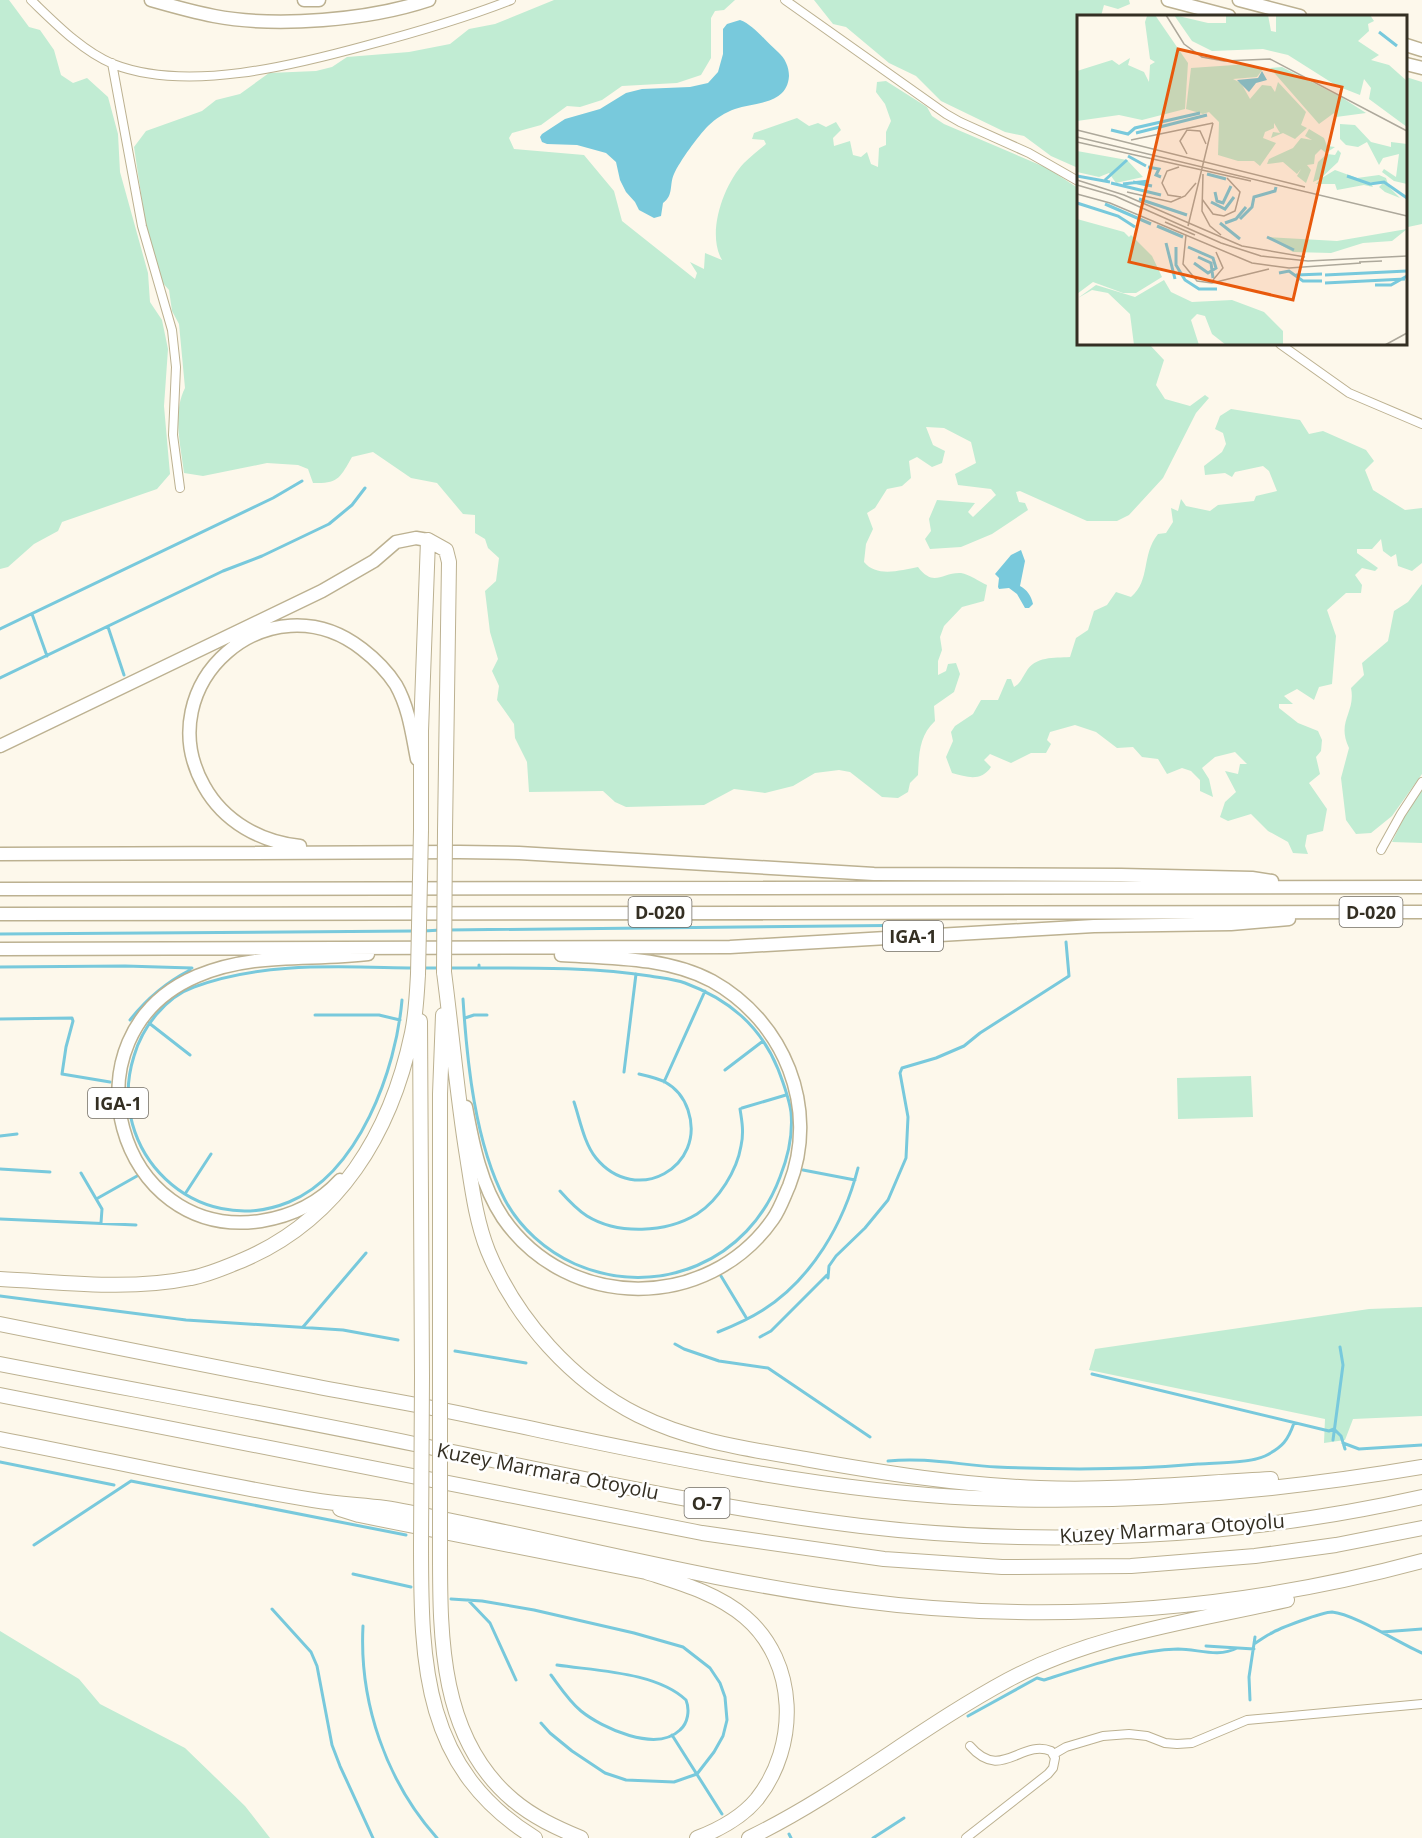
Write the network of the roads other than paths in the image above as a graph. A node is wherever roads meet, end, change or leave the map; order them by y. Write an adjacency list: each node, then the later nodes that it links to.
1 (31, 0): 14 (street)
2 (151, 0): 5 (main road)
3 (304, 0): 4 (main road)
4 (319, 0)
5 (429, 0)
6 (511, 0): 14 (street)
7 (785, 0): 17 (street)
8 (1168, 0): 10 (main road)
9 (1239, 0): 11 (main road)
10 (1225, 15)
11 (1296, 15)
12 (1407, 45): 13 (main road)
13 (1422, 50)
14 (112, 63): 20 (street)
15 (1407, 64): 16 (main road)
16 (1422, 68)
17 (1077, 180)
18 (1281, 345): 19 (street)
19 (1422, 424)
20 (180, 489)
21 (428, 540): 22 (main road); 24 (highway); 37 (highway, bridge)
22 (0, 746)
23 (1422, 782): 25 (street)
24 (421, 785): 26 (main road); 38 (highway, bridge)
25 (1381, 850)
26 (385, 851): 27 (main road); 28 (main road)
27 (0, 854)
28 (1305, 887): 29 (main road, D-020); 30 (main road, D-020)
29 (1422, 887)
30 (0, 889)
31 (1319, 912): 32 (main road, D-020); 33 (main road, D-020); 35 (main road, IGA-1)
32 (1422, 912)
33 (0, 914)
34 (399, 947): 35 (main road, IGA-1); 36 (main road, IGA-1); 40 (main road, IGA-1)
35 (507, 948): 39 (main road)
36 (0, 949)
37 (444, 972): 39 (highway); 57 (highway, bridge)
38 (418, 974): 40 (highway, IGA-1); 56 (highway, bridge)
39 (454, 1050): 47 (highway)
40 (380, 1126): 41 (highway)
41 (0, 1279)
42 (0, 1324): 47 (highway)
43 (0, 1364): 48 (highway, Kuzey Marmara Otoyolu / O-7)
44 (0, 1395): 50 (highway, Kuzey Marmara Otoyolu / O-7)
45 (0, 1439): 49 (highway)
46 (1422, 1467): 47 (highway)
47 (1345, 1479)
48 (1422, 1497)
49 (315, 1500): 51 (highway); 58 (highway)
50 (1422, 1528)
51 (1422, 1561)
52 (1422, 1568): 59 (highway)
53 (1422, 1704): 55 (street)
54 (970, 1746): 55 (street)
55 (1054, 1754): 60 (street)
56 (535, 1838)
57 (581, 1838)
58 (697, 1838)
59 (749, 1838)
60 (966, 1838)

